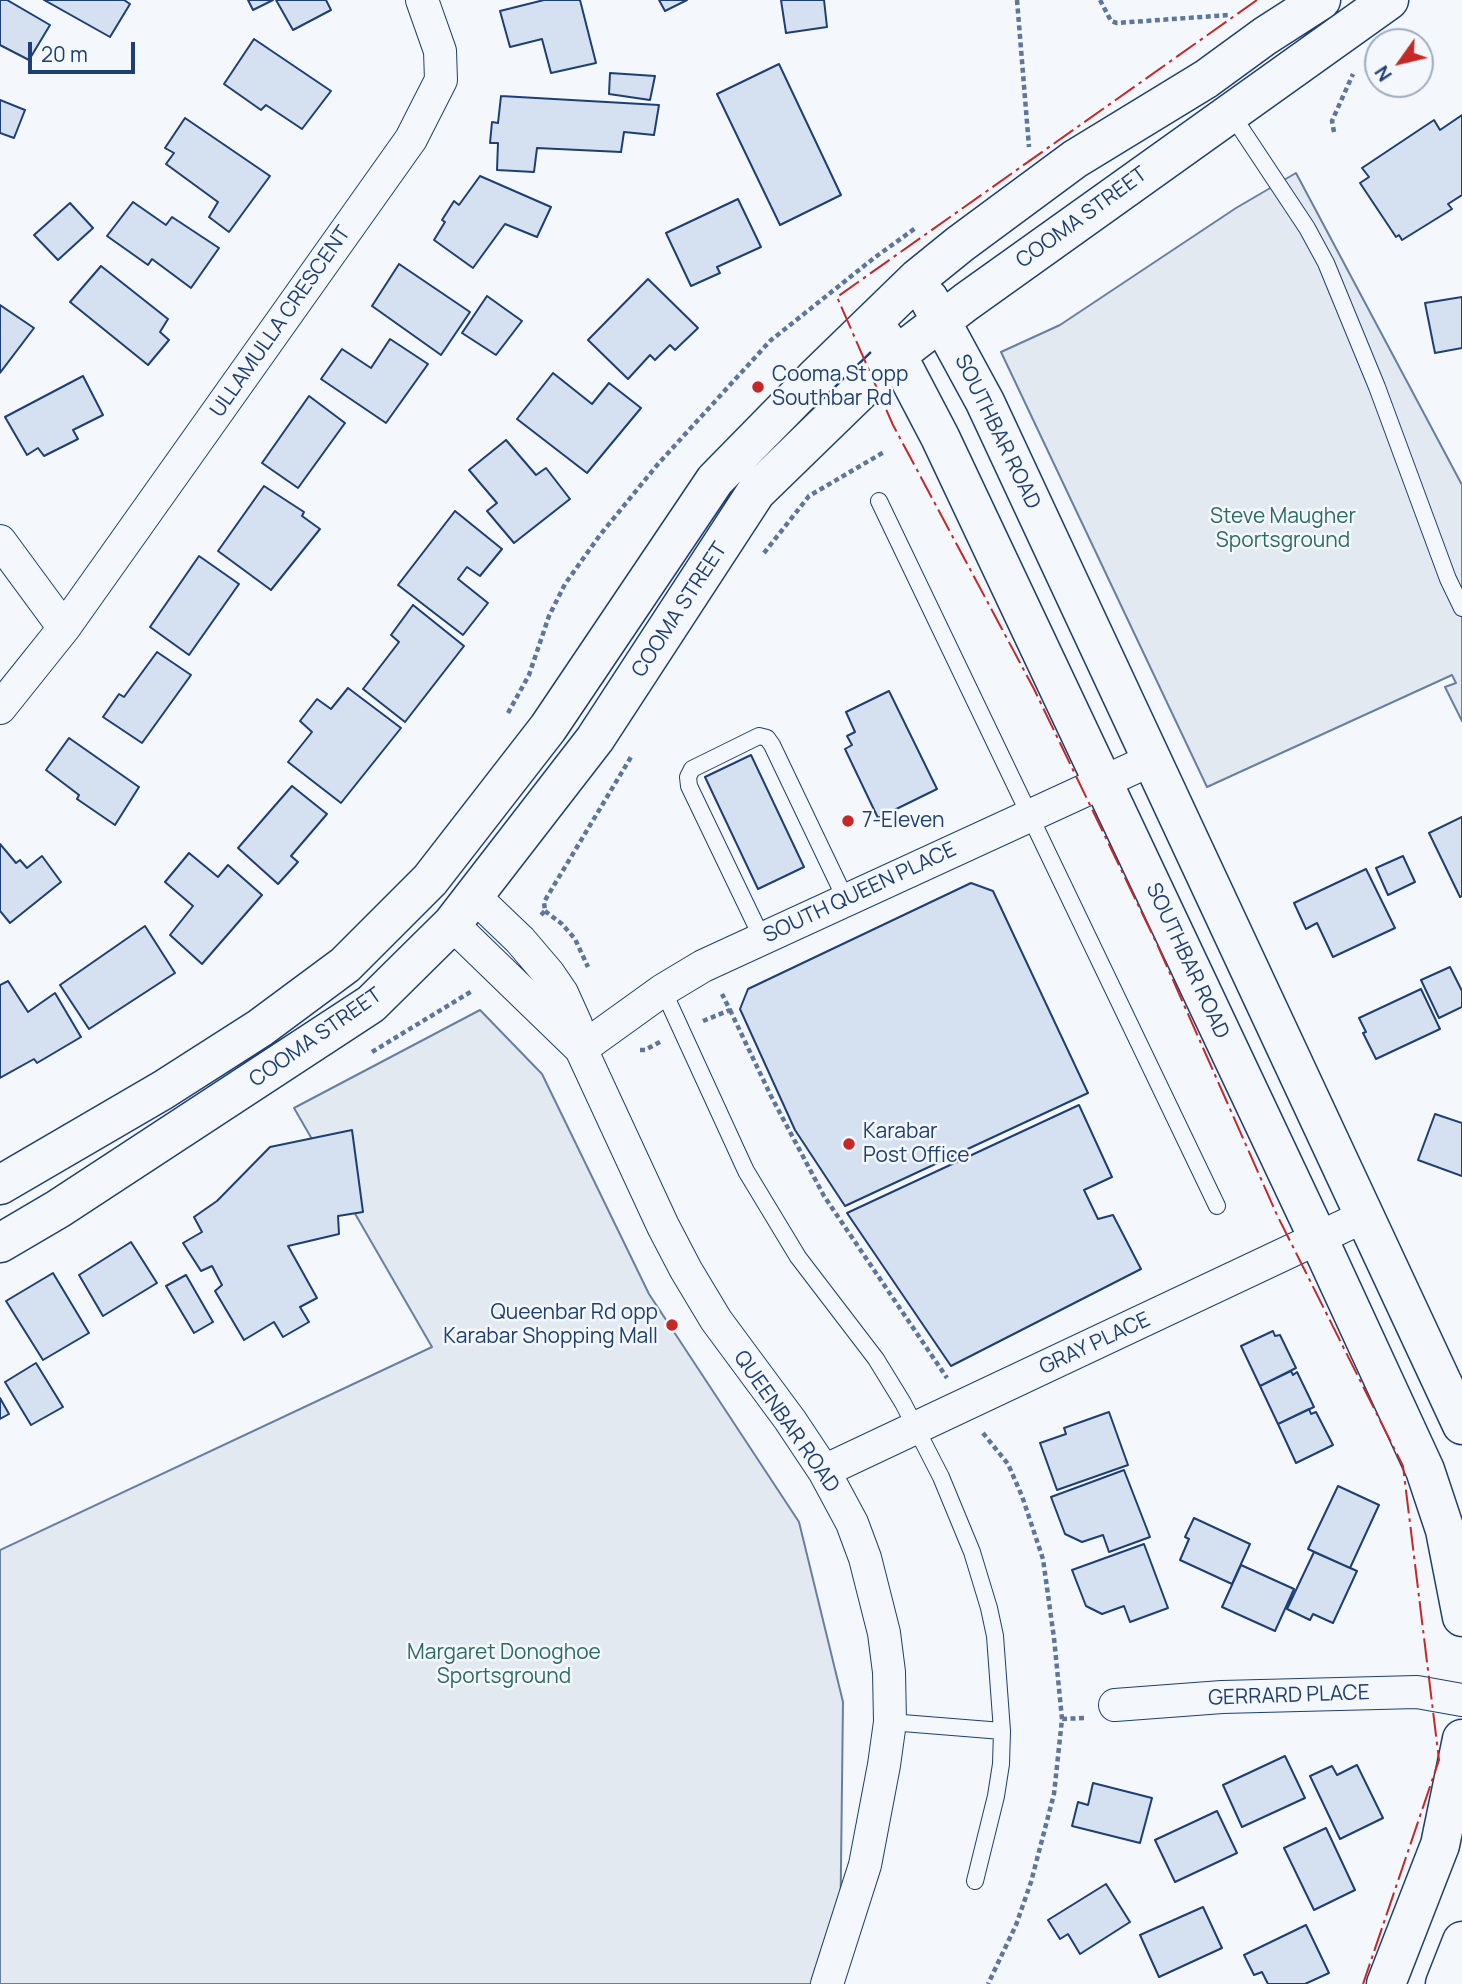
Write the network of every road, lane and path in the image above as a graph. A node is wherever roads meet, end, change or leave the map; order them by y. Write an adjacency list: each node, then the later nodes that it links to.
1 (422, 0): 17 (street, ULLAMULLA CRESCENT)
2 (1017, 0): 9 (path)
3 (1100, 0): 6 (path)
4 (1321, 0): 7 (main road, COOMA STREET)
5 (1389, 0): 8 (main road, COOMA STREET)
6 (1236, 14)
7 (1206, 79): 8 (main road); 10 (main road, COOMA STREET)
8 (1230, 111): 12 (main road, COOMA STREET); 16 (lane)
9 (1030, 151)
10 (918, 278): 11 (main road, COOMA STREET); 12 (main road, SOUTHBAR ROAD)
11 (872, 322): 13 (main road, SOUTHBAR ROAD); 22 (main road, COOMA STREET)
12 (941, 322): 13 (main road, COOMA STREET); 19 (main road, SOUTHBAR ROAD)
13 (898, 355): 20 (main road, SOUTHBAR ROAD); 24 (main road, COOMA STREET)
14 (879, 501): 21 (lane)
15 (0, 541): 17 (street)
16 (1462, 607)
17 (64, 628): 18 (street, ULLAMULLA CRESCENT)
18 (0, 708)
19 (1151, 760): 20 (street, SOUTH QUEEN PLACE); 30 (main road, SOUTHBAR ROAD)
20 (1103, 782): 21 (street, SOUTH QUEEN PLACE); 31 (main road, SOUTHBAR ROAD)
21 (1031, 814): 23 (street, SOUTH QUEEN PLACE); 29 (lane)
22 (430, 880): 24 (main road); 28 (main road, COOMA STREET)
23 (846, 900): 25 (street, SOUTH QUEEN PLACE); 25 (lane)
24 (463, 910): 27 (street, QUEENBAR ROAD); 32 (main road, COOMA STREET)
25 (762, 938): 26 (street, SOUTH QUEEN PLACE)
26 (663, 990): 27 (street, SOUTH QUEEN PLACE); 34 (lane)
27 (581, 1049): 35 (street, QUEENBAR ROAD)
28 (0, 1185)
29 (1217, 1206)
30 (1365, 1216): 31 (street, GRAY PLACE); 33 (main road, SOUTHBAR ROAD)
31 (1318, 1238): 34 (street, GRAY PLACE); 36 (main road, SOUTHBAR ROAD)
32 (0, 1243)
33 (1462, 1424)
34 (917, 1427): 35 (street, GRAY PLACE); 40 (lane)
35 (824, 1471): 39 (street, QUEENBAR ROAD)
36 (1462, 1618)
37 (1462, 1700): 38 (street, GERRARD PLACE)
38 (1115, 1705)
39 (890, 1722): 40 (lane); 45 (street, QUEENBAR ROAD)
40 (1002, 1731): 42 (lane)
41 (1462, 1739): 47 (main road)
42 (975, 1881)
43 (1462, 1941): 48 (main road)
44 (999, 1958): 46 (path)
45 (827, 1984)
46 (988, 1984)
47 (1386, 1984)
48 (1445, 1984)

